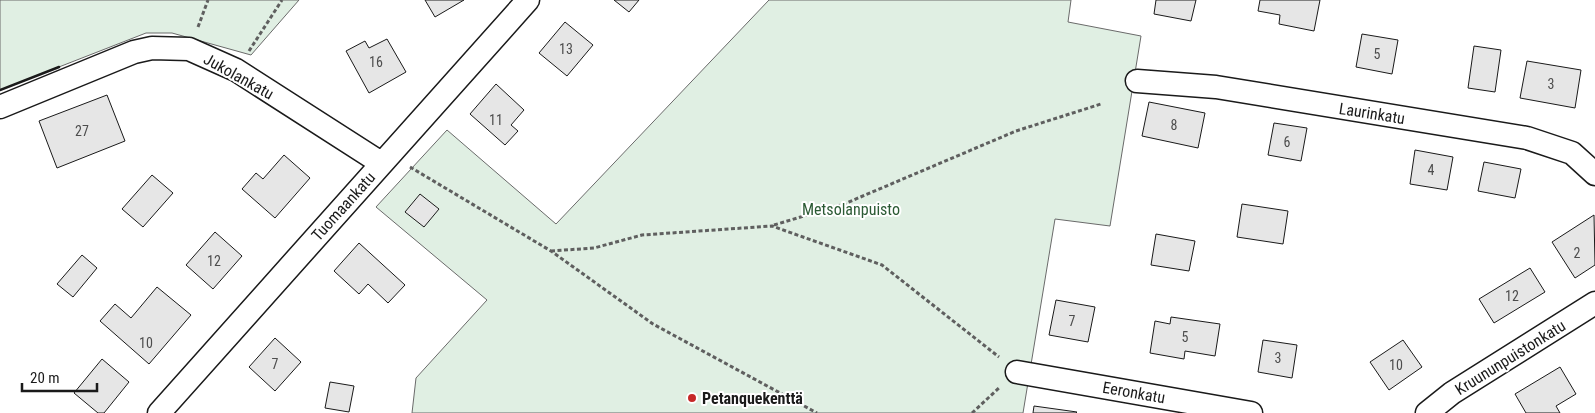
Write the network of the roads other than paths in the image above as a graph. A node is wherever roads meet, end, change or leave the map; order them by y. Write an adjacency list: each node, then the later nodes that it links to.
1 (528, 0): 4 (street, Tuomaankatu)
2 (1138, 81): 5 (street, Laurinkatu)
3 (0, 107): 4 (street, Jukolankatu)
4 (384, 159): 8 (street, Tuomaankatu)
5 (1595, 174)
6 (1595, 303): 10 (street, Kruununpuistonkatu)
7 (1017, 372): 9 (street, Eeronkatu)
8 (159, 413)
9 (1251, 413)
10 (1427, 413)

